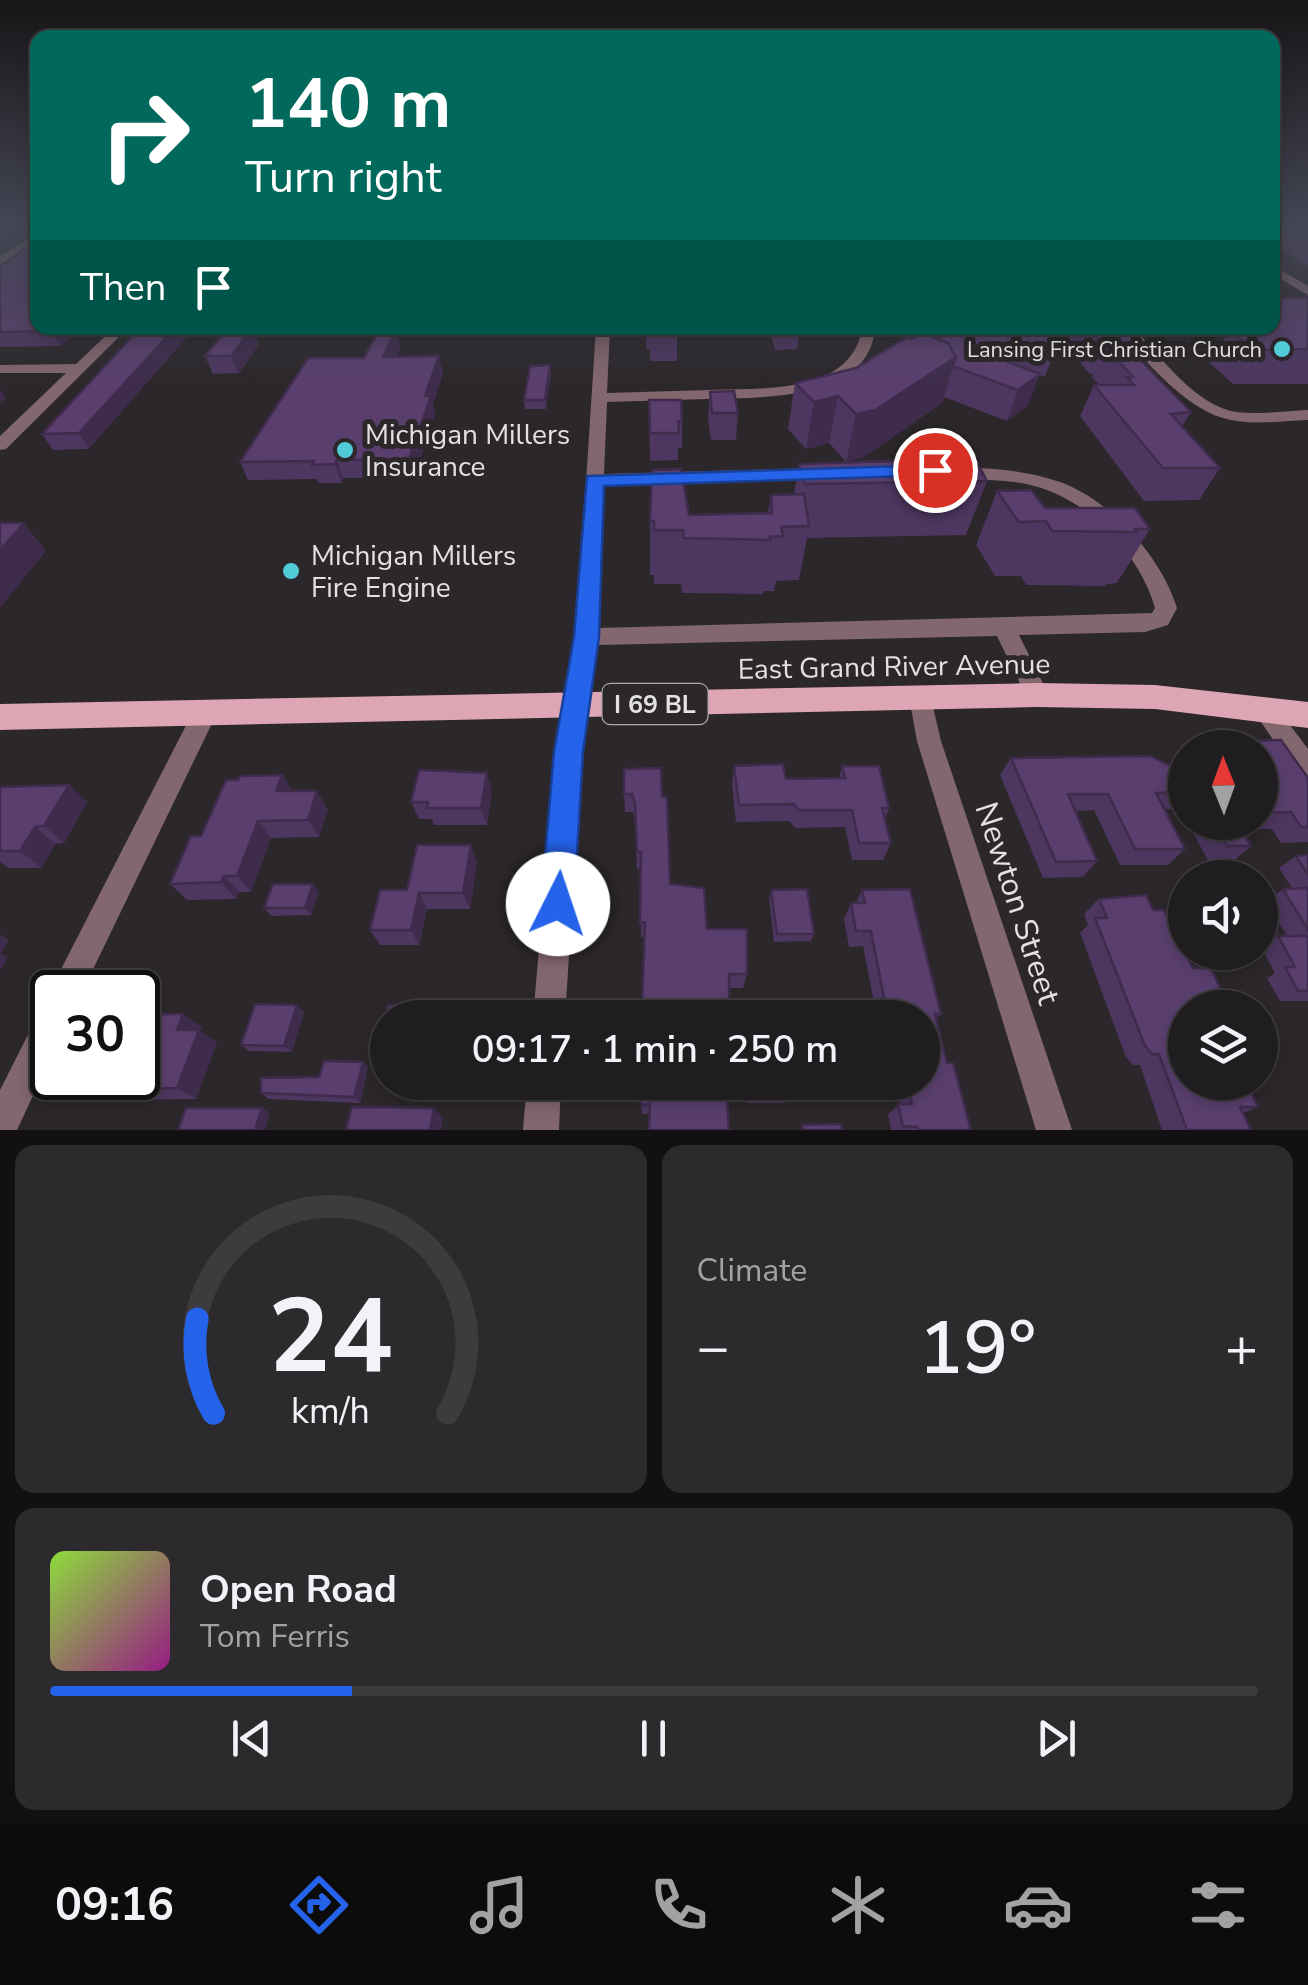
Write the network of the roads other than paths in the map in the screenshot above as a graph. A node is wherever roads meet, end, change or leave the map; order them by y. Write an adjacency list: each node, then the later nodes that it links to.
1 (1287, 278): 2 (street)
2 (1308, 292)
3 (115, 335): 7 (street)
4 (602, 335): 9 (street)
5 (867, 335): 9 (street)
6 (1133, 335): 10 (street)
7 (80, 368): 8 (street); 11 (street)
8 (0, 369)
9 (598, 398): 14 (street)
10 (1308, 416)
11 (0, 445)
12 (935, 470): 15 (street)
13 (847, 472): 14 (street)
14 (594, 480): 16 (street)
15 (1004, 627): 16 (street); 17 (street)
16 (587, 637): 19 (street)
17 (1037, 695): 18 (main road, East Grand River Avenue / I 69 BL); 20 (main road, East Grand River Avenue / I 69 BL)
18 (920, 696): 19 (main road, East Grand River Avenue / I 69 BL); 31 (street, Newton Street)
19 (576, 707): 21 (main road, East Grand River Avenue / I 69 BL); 26 (street)
20 (1264, 708): 22 (main road, East Grand River Avenue / I 69 BL); 24 (street)
21 (206, 713): 23 (main road, East Grand River Avenue / I 69 BL); 25 (street)
22 (1308, 715)
23 (0, 717)
24 (1308, 769)
25 (77, 970)
26 (550, 1000)
27 (30, 1065): 29 (street)
28 (543, 1100): 30 (street)
29 (0, 1127)
30 (541, 1130)
31 (1054, 1130)

